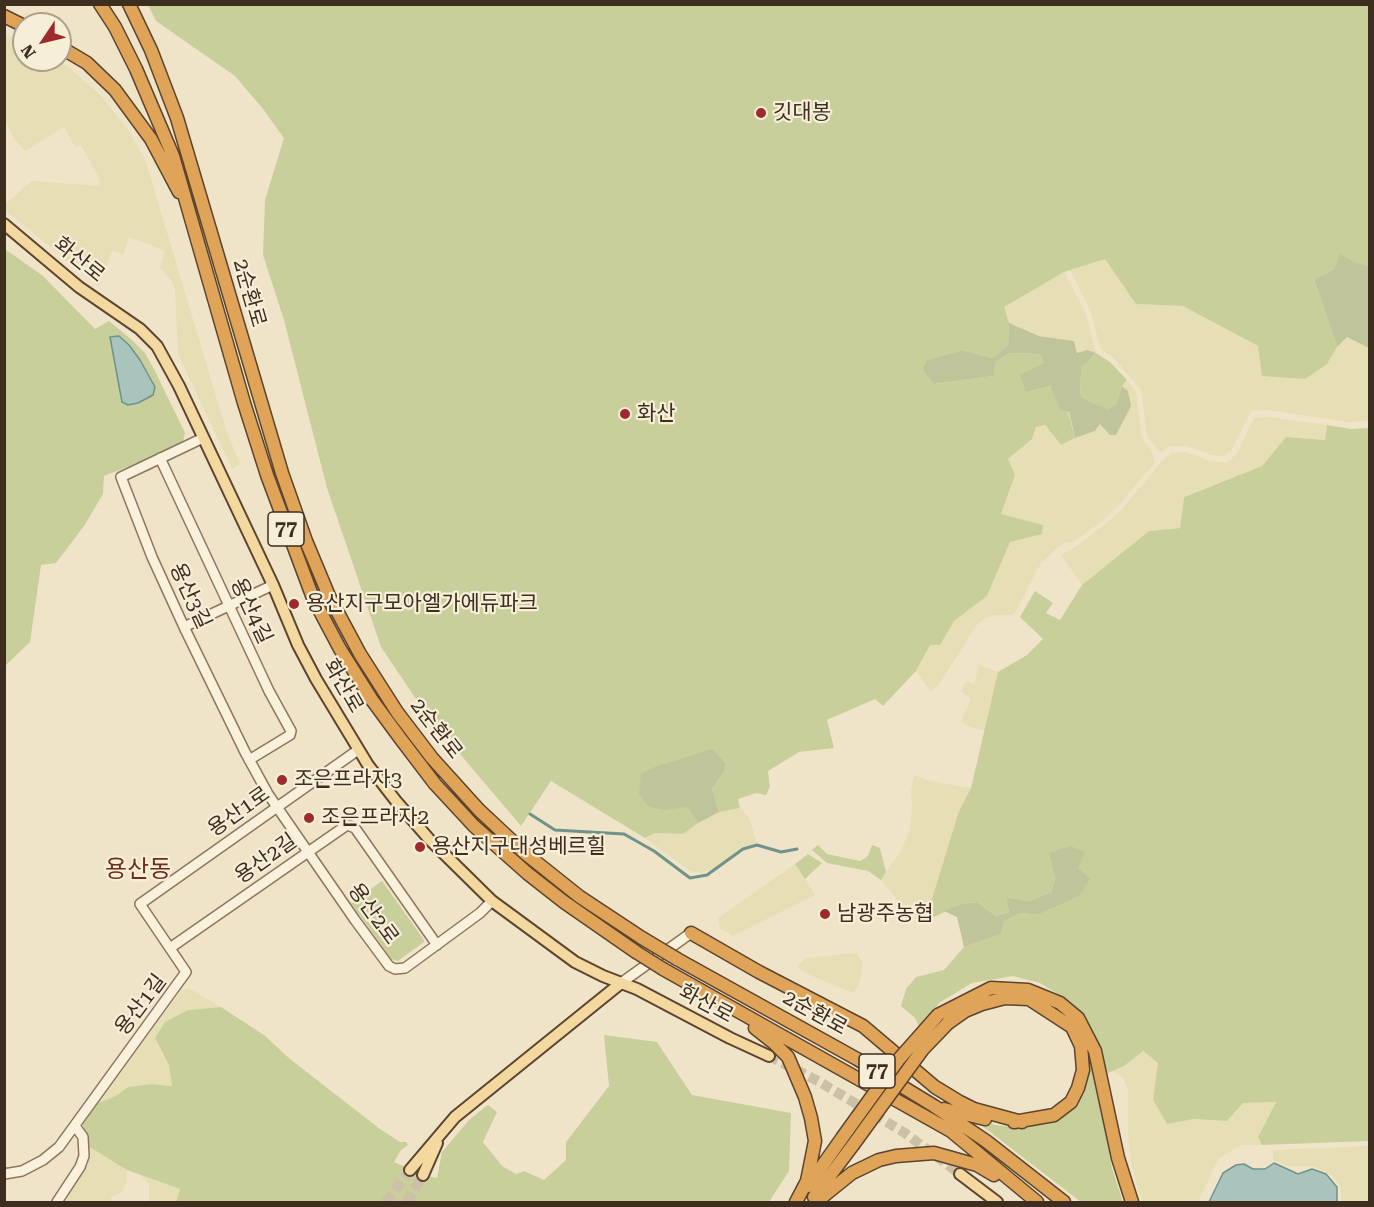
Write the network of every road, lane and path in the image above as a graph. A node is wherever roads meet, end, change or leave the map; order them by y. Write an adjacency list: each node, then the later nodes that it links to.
1 (100, 4): 4 (highway, 2순환로 / 77)
2 (129, 4): 24 (highway, 2순환로 / 77, bridge)
3 (72, 54): 4 (highway)
4 (187, 205): 21 (highway, 2순환로 / 77, bridge)
5 (4, 224): 6 (main road, 화산로)
6 (203, 438): 7 (street, 용산3길); 8 (main road, 화산로)
7 (160, 458): 9 (street, 용산4길); 10 (street, 용산3길)
8 (273, 585): 9 (street); 11 (main road, 화산로)
9 (229, 606): 10 (street); 12 (street, 용산4길)
10 (184, 627): 12 (street, 용산3길)
11 (358, 750): 13 (street, 용산1로); 15 (main road, 화산로)
12 (249, 760): 13 (street, 용산3길)
13 (277, 808): 14 (street, 용산2로); 16 (street, 용산1로)
14 (307, 853): 18 (street, 용산2로); 18 (street, 용산2길); 19 (street, 용산2길)
15 (492, 901): 18 (street, 용산2로); 20 (main road, 화산로)
16 (140, 904): 19 (street, 용산1길)
17 (691, 933): 20 (street); 25 (highway)
18 (437, 945)
19 (170, 948): 26 (street, 용산1길)
20 (621, 983): 23 (main road, 화산로); 27 (main road)
21 (690, 983): 33 (highway); 38 (highway, 2순환로 / 77)
22 (943, 1019): 25 (highway); 33 (highway, bridge); 34 (highway, bridge); 40 (highway)
23 (769, 1056)
24 (934, 1106): 25 (highway); 39 (highway, 2순환로 / 77)
25 (1022, 1122)
26 (75, 1126): 29 (street, 용산1길); 32 (street)
27 (439, 1137): 28 (main road); 31 (main road)
28 (410, 1170)
29 (4, 1174)
30 (960, 1174): 36 (main road)
31 (423, 1175)
32 (57, 1203)
33 (796, 1203)
34 (810, 1203)
35 (816, 1203): 37 (highway)
36 (997, 1203)
37 (1031, 1203)
38 (1037, 1203)
39 (1064, 1203)
40 (1132, 1203)

